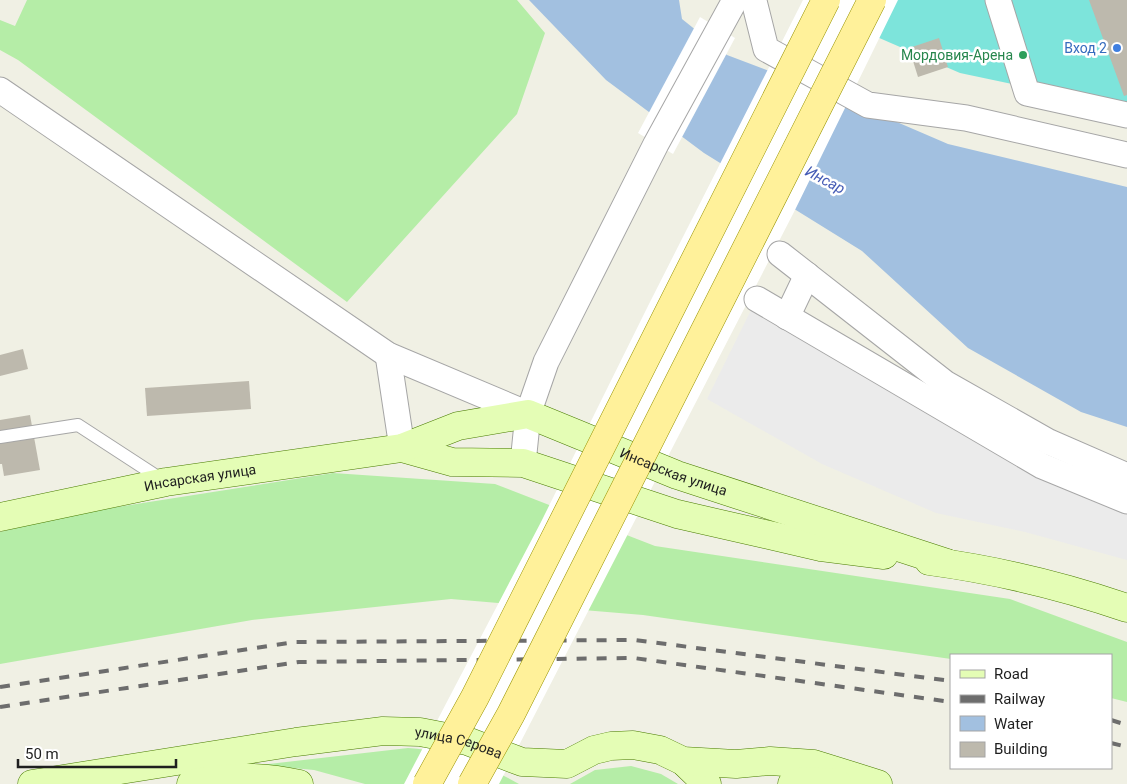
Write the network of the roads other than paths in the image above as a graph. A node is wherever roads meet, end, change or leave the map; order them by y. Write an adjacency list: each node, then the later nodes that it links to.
1 (744, 0): 7 (street); 13 (street)
2 (826, 0): 28 (main road, bridge)
3 (872, 0): 29 (main road, bridge)
4 (998, 0): 6 (street)
5 (0, 90): 12 (street)
6 (1127, 115)
7 (1127, 155)
8 (780, 254): 9 (street)
9 (807, 275): 11 (street); 17 (street)
10 (757, 299): 11 (street)
11 (787, 316): 19 (street)
12 (388, 356): 13 (street); 15 (street)
13 (528, 414): 15 (street, Инсарская улица); 16 (street); 21 (street, Инсарская улица)
14 (0, 437): 18 (lane)
15 (402, 448): 16 (street, Инсарская улица); 18 (street, Инсарская улица)
16 (524, 463): 21 (street, Инсарская улица)
17 (1127, 476)
18 (166, 482): 20 (street, Инсарская улица)
19 (1127, 502)
20 (0, 516)
21 (947, 563): 22 (street, Инсарская улица)
22 (1127, 608)
23 (683, 762): 24 (street, улица Серова); 31 (street); 34 (street, улица Серова)
24 (567, 764): 25 (street, улица Серова); 30 (street)
25 (32, 784)
26 (191, 784): 27 (street)
27 (299, 784)
28 (427, 784)
29 (472, 784)
30 (542, 784)
31 (707, 784)
32 (792, 784): 33 (street)
33 (860, 784)
34 (878, 784)

